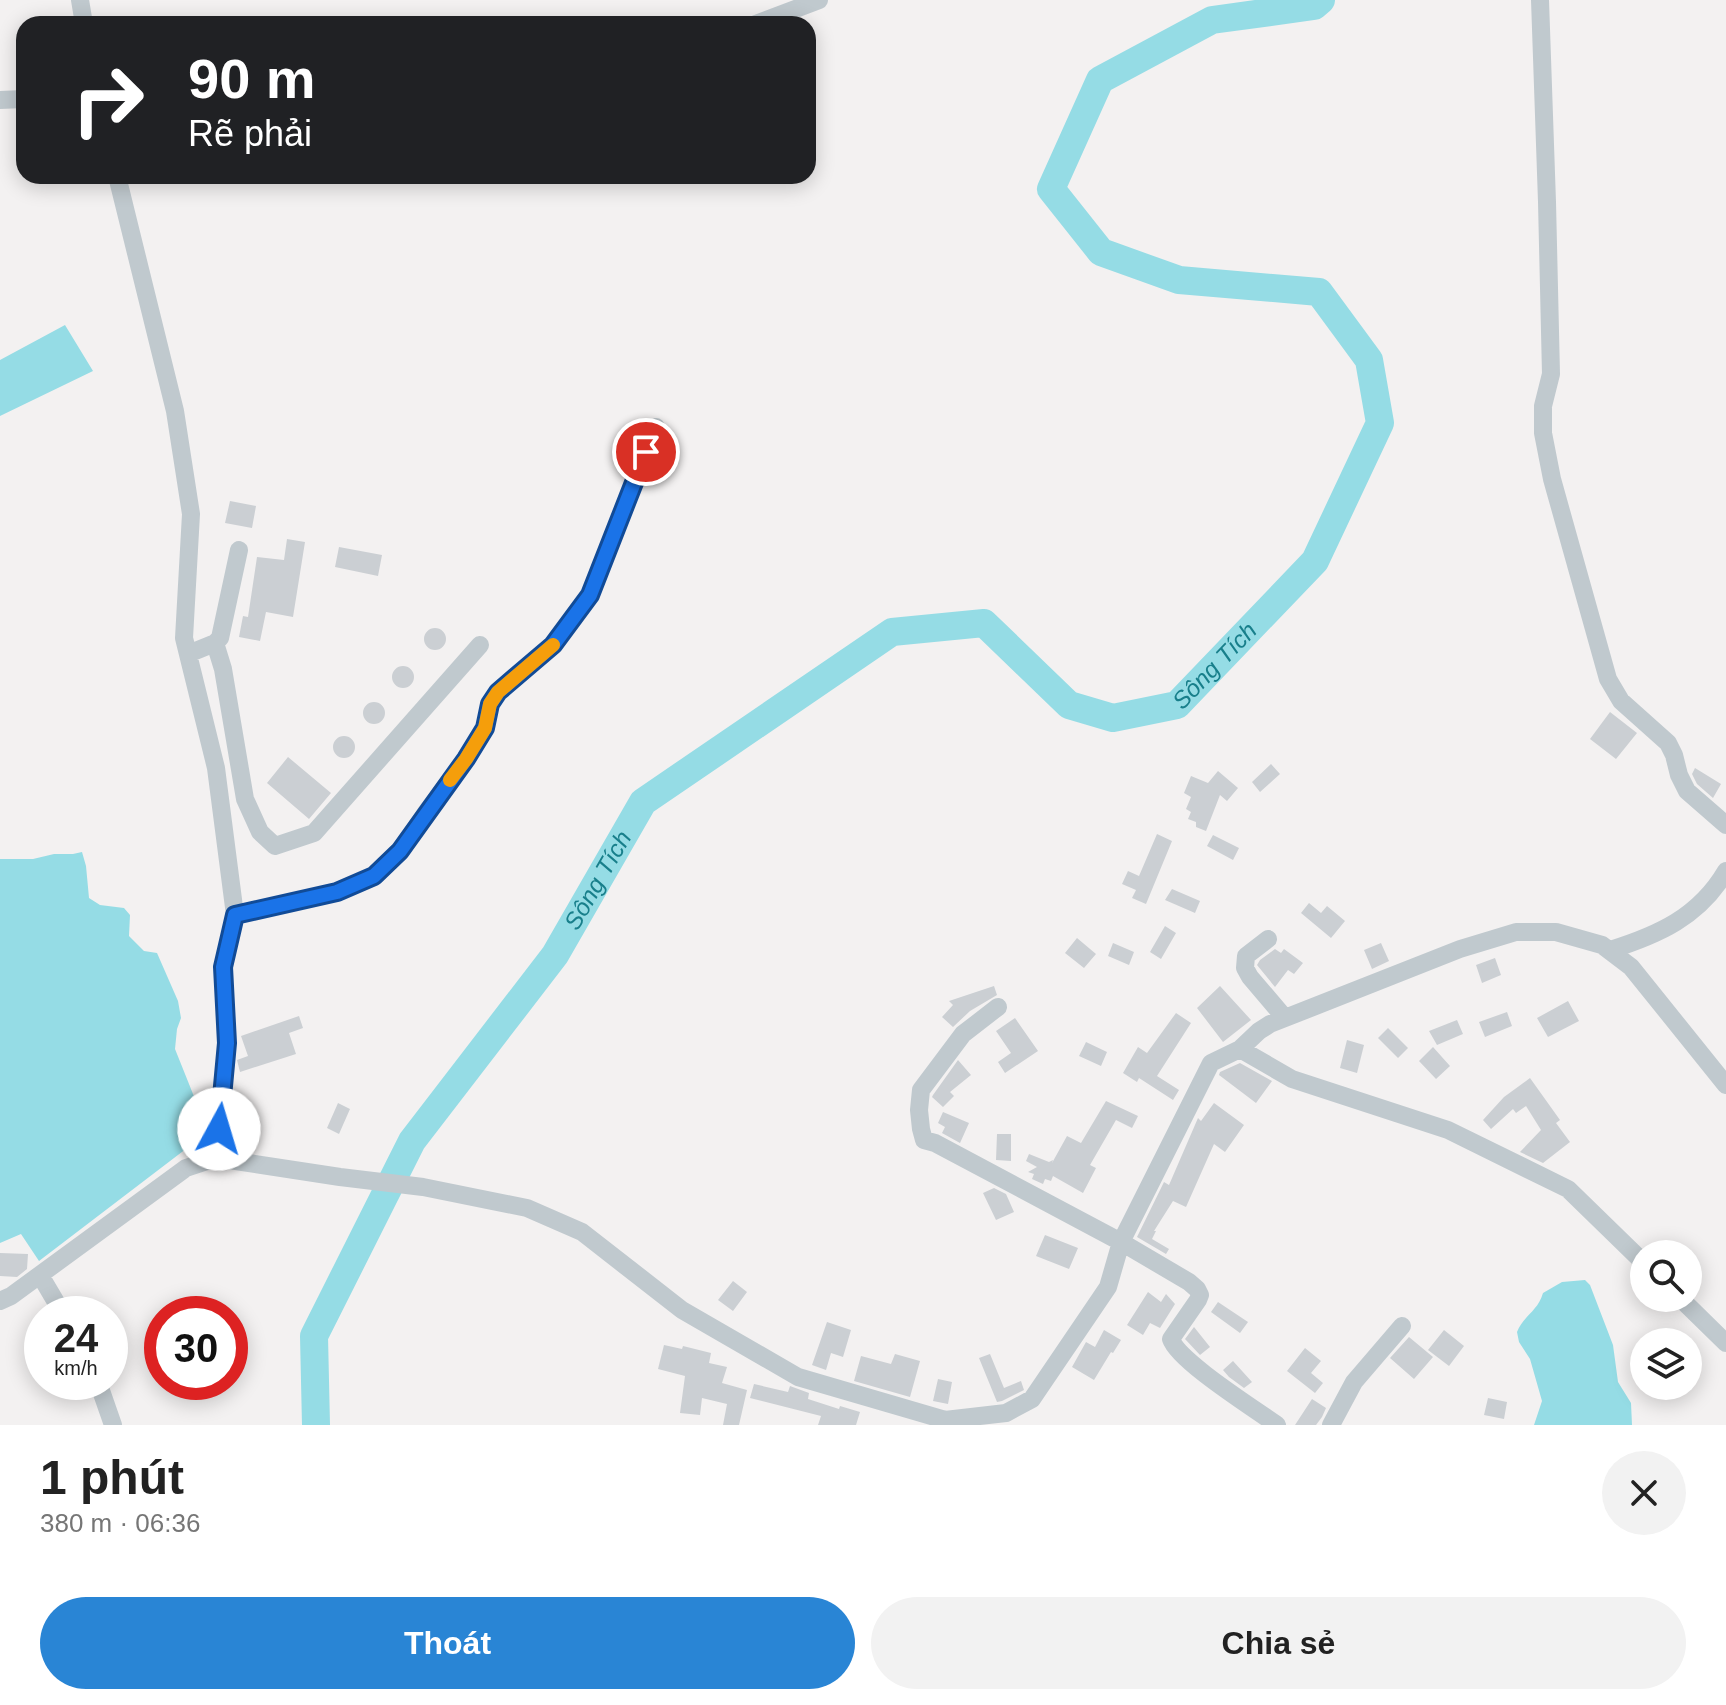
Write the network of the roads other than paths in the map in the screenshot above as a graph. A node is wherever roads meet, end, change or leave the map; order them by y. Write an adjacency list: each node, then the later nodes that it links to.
1 (819, 0): 3 (street)
2 (1540, 0): 10 (street)
3 (777, 16)
4 (119, 184): 9 (street)
5 (656, 427): 12 (street)
6 (239, 550): 7 (street)
7 (215, 643): 8 (street); 9 (street)
8 (480, 645)
9 (188, 654): 12 (street)
10 (1726, 825)
11 (1726, 871): 14 (street)
12 (235, 915): 19 (street)
13 (1268, 939): 16 (street)
14 (1610, 950): 16 (street); 18 (street)
15 (998, 1007): 20 (street)
16 (1285, 1018): 17 (street)
17 (1240, 1049): 20 (street); 21 (street)
18 (1726, 1085)
19 (216, 1158): 22 (street); 29 (street)
20 (1121, 1242): 29 (street); 31 (street)
21 (1630, 1249)
22 (40, 1275): 23 (street); 24 (street)
23 (52, 1296)
24 (0, 1301)
25 (1694, 1312): 27 (street)
26 (1402, 1326): 32 (street)
27 (1726, 1343)
28 (104, 1400): 30 (street)
29 (1008, 1419)
30 (113, 1425)
31 (1277, 1425)
32 (1331, 1425)

